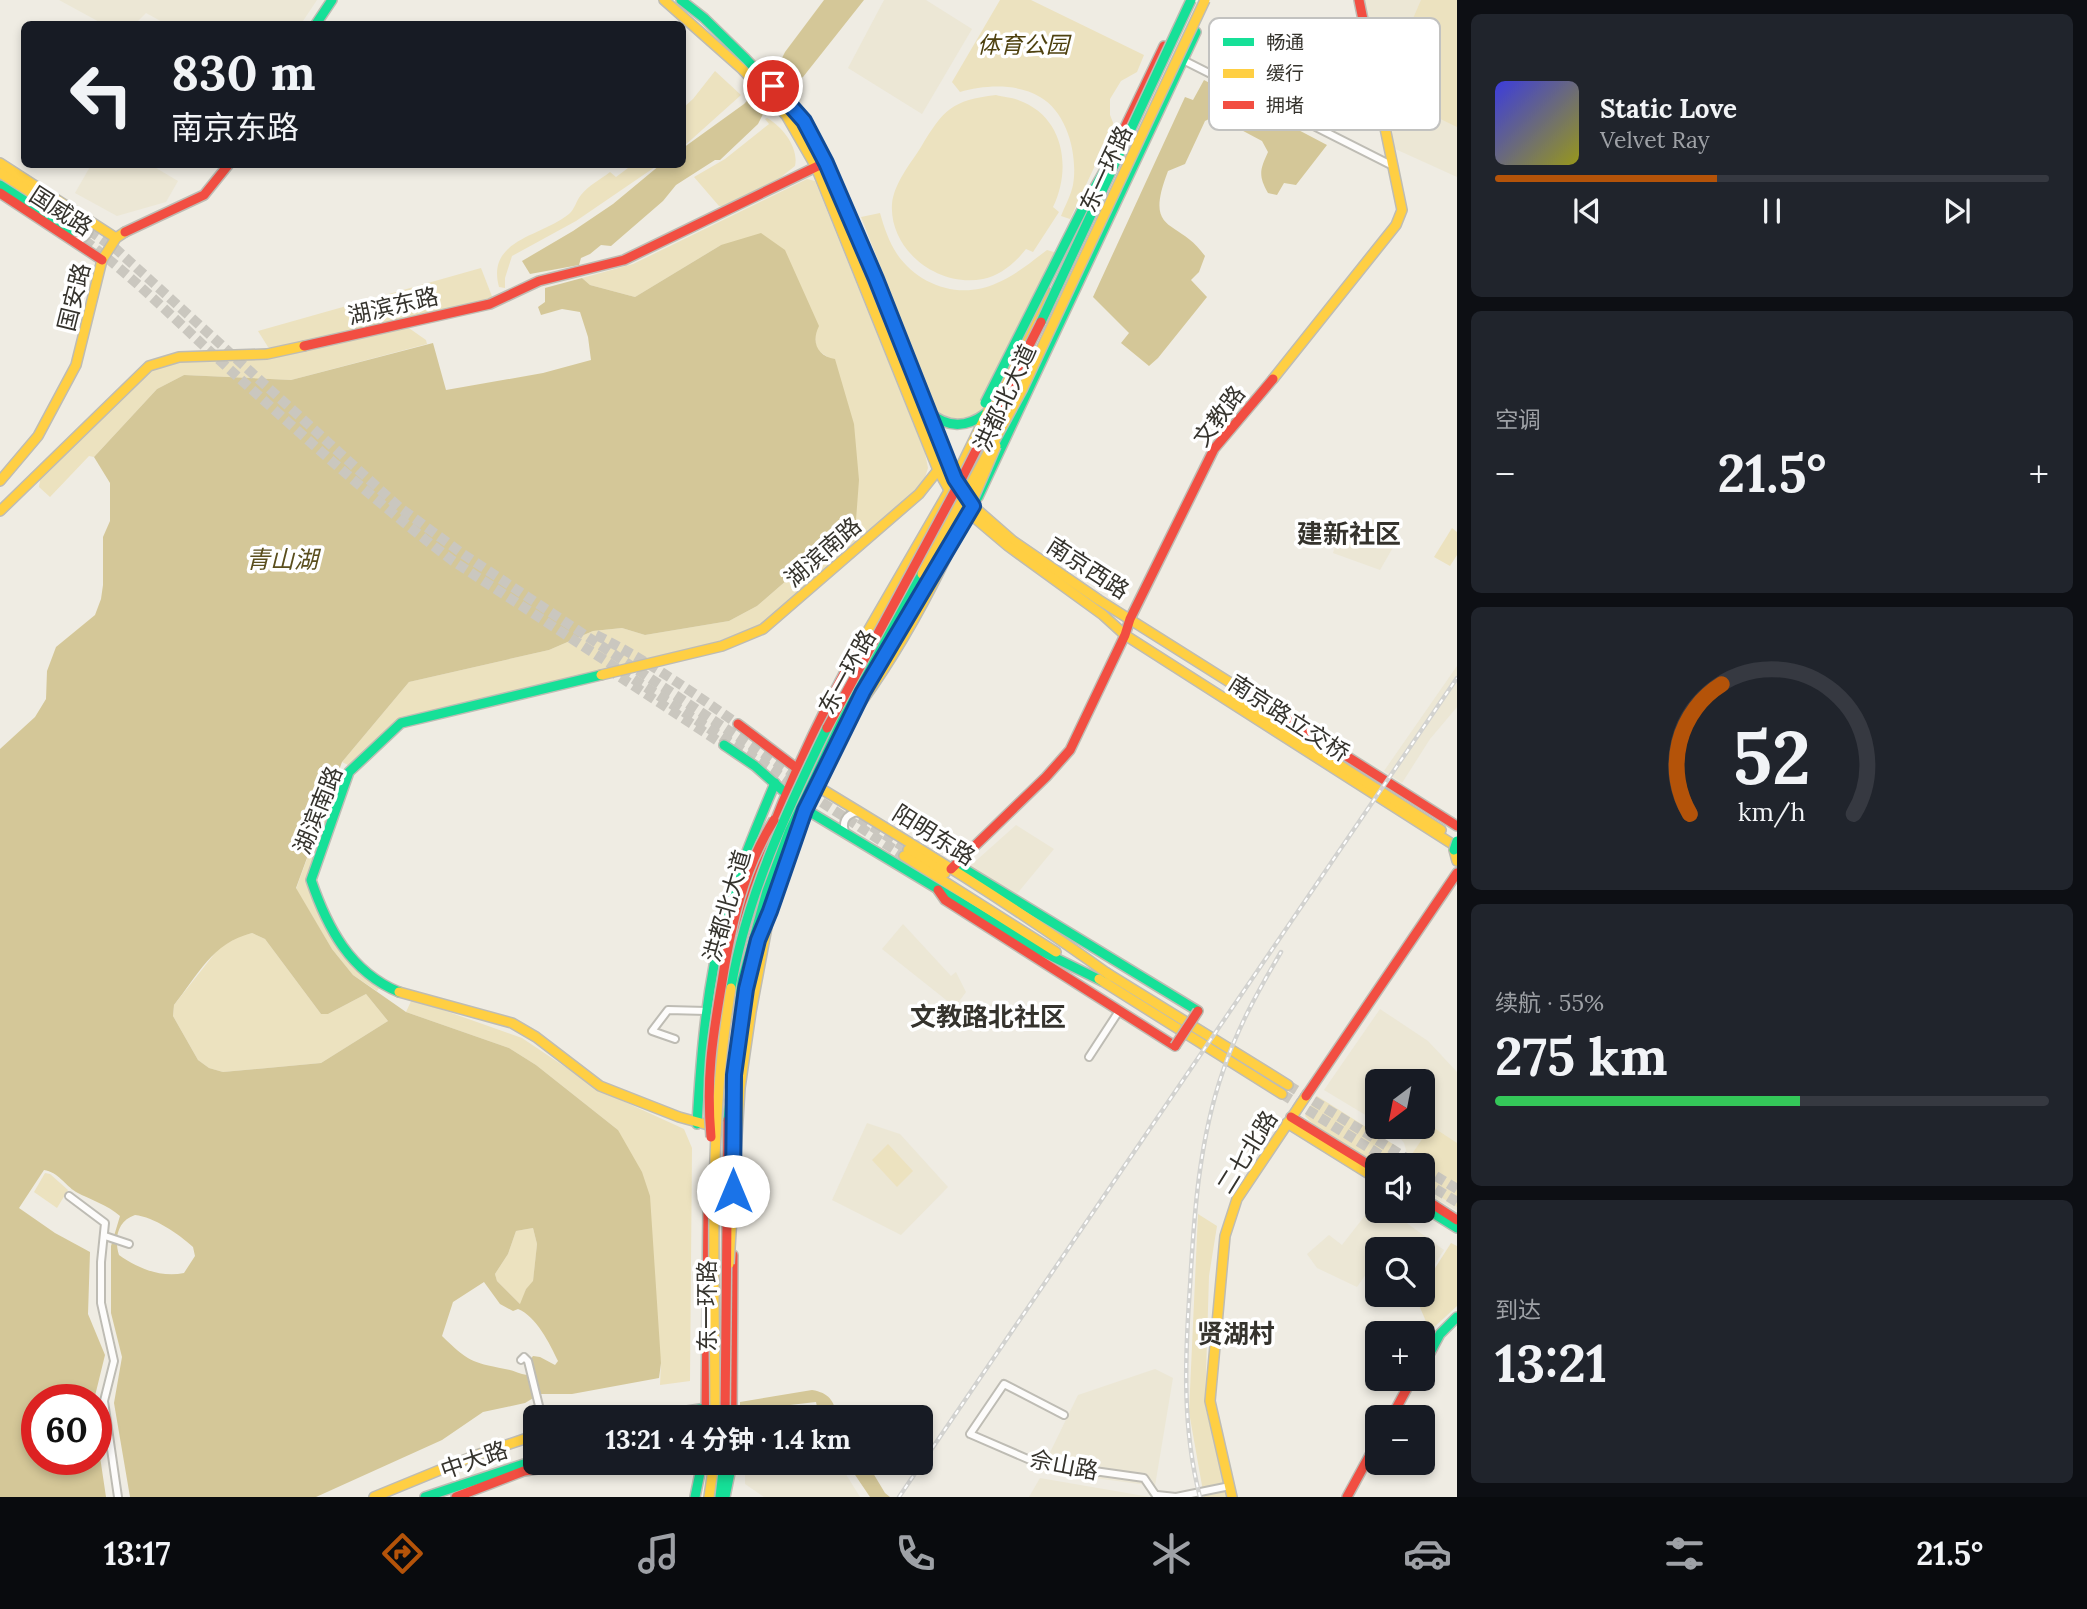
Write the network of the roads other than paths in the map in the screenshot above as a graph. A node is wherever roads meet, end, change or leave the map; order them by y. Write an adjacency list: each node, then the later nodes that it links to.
1 (332, 0): 10 (main road)
2 (664, 0): 19 (main road, 南京西路)
3 (681, 0): 8 (main road, 南京西路)
4 (1189, 0): 13 (main road, 东一环路, bridge); 28 (main road, 洪都北大道)
5 (1205, 0): 30 (main road, 东一环路, bridge)
6 (1210, 0): 11 (main road, 洪都北大道)
7 (1359, 0): 9 (main road, 文教路)
8 (692, 4): 17 (main road, 南京西路)
9 (1363, 18)
10 (318, 21)
11 (1183, 60): 12 (street); 35 (main road, 洪都北大道)
12 (1209, 73)
13 (1149, 94): 28 (main road, bridge); 73 (main road, 东一环路, bridge)
14 (1322, 130): 18 (street)
15 (1386, 130): 18 (main road, 文教路)
16 (0, 163): 24 (main road, 国威路)
17 (826, 163): 19 (main road, 湖滨东路); 29 (main road, 南京西路)
18 (1393, 166): 37 (main road, 文教路)
19 (816, 167): 31 (main road, 南京西路); 36 (main road, 湖滨东路)
20 (226, 168): 25 (main road, 国安路)
21 (0, 173): 22 (main road, 国威路)
22 (0, 185)
23 (0, 193): 26 (main road, 国威路)
24 (88, 218): 25 (main road, 国威路); 26 (street)
25 (116, 238): 27 (main road, 国安路)
26 (72, 242): 27 (main road, 国威路)
27 (102, 260): 33 (main road, 国安路)
28 (985, 410): 29 (main road); 32 (main road, 洪都北大道)
29 (929, 412): 32 (main road, 南京西路)
30 (1006, 422): 41 (main road, bridge); 81 (main road, 东一环路, bridge)
31 (938, 470): 34 (main road, 南京西路); 69 (main road, 湖滨南路)
32 (955, 479): 34 (main road, 洪都北大道); 35 (main road, 南京西路)
33 (0, 481)
34 (949, 491): 35 (main road, 南京西路); 44 (main road, 洪都北大道)
35 (971, 510): 37 (main road, 南京西路); 38 (main road, 南京西路); 41 (main road, 洪都北大道)
36 (0, 512)
37 (1130, 619): 38 (main road, 文教路); 39 (main road, 南京西路)
38 (1125, 635): 40 (main road, 南京西路); 56 (main road, 文教路)
39 (1214, 673): 51 (main road, 南京路立交桥); 52 (main road, 南京路立交桥)
40 (1207, 687): 54 (main road, 南京路立交桥)
41 (851, 716): 46 (main road, 洪都北大道)
42 (738, 724): 44 (main road, 阳明东路)
43 (724, 745): 45 (main road, 阳明东路)
44 (796, 768): 46 (main road, 阳明东路); 47 (main road, 洪都北大道)
45 (775, 783): 47 (main road, 阳明东路); 62 (main road)
46 (817, 787): 48 (main road, 洪都北大道); 49 (main road, 阳明东路)
47 (786, 793): 48 (main road, 阳明东路); 50 (main road, 洪都北大道)
48 (805, 810): 53 (main road, 阳明东路); 59 (main road, 洪都北大道)
49 (859, 812): 53 (street); 56 (main road, 阳明东路)
50 (774, 820): 70 (main road, 洪都北大道); 73 (main road, bridge)
51 (1457, 826)
52 (1457, 832)
53 (847, 836): 58 (main road, 阳明东路)
54 (1456, 845): 55 (main road)
55 (1457, 861)
56 (951, 869): 60 (main road, 阳明东路); 63 (main road, bridge)
57 (1457, 873): 68 (main road, 二七北路)
58 (935, 886): 61 (main road, 阳明东路); 63 (main road)
59 (770, 911): 81 (main road, bridge); 90 (main road, 洪都北大道)
60 (1111, 976): 61 (main road, 阳明东路); 66 (main road, 阳明东路)
61 (1102, 981): 67 (main road, 阳明东路)
62 (706, 1011): 64 (street); 69 (main road)
63 (1119, 1011): 65 (street)
64 (675, 1039)
65 (1089, 1057)
66 (1288, 1085)
67 (1282, 1094)
68 (1289, 1120): 71 (main road); 72 (main road); 101 (main road, 二七北路)
69 (697, 1124): 70 (main road, 湖滨南路)
70 (712, 1126): 87 (main road, 洪都北大道)
71 (1365, 1163)
72 (1365, 1171)
73 (714, 1180): 88 (main road, 东一环路, bridge)
74 (69, 1196): 79 (street)
75 (1435, 1206): 77 (main road)
76 (1435, 1214): 78 (main road)
77 (1457, 1220)
78 (1457, 1228)
79 (108, 1237): 80 (street); 103 (street)
80 (129, 1244)
81 (726, 1289): 89 (main road, 东一环路, bridge)
82 (1457, 1316): 83 (main road); 84 (main road)
83 (1435, 1339)
84 (1435, 1343)
85 (524, 1360): 86 (street)
86 (538, 1405)
87 (706, 1405)
88 (715, 1405)
89 (725, 1405)
90 (732, 1405)
91 (1063, 1415): 102 (street, 佘山路)
92 (523, 1439): 104 (main road)
93 (523, 1464): 105 (main road, 中大路)
94 (1365, 1465): 111 (main road)
95 (1365, 1468): 111 (main road)
96 (523, 1471): 106 (main road, 中大路)
97 (700, 1475): 107 (main road)
98 (712, 1475): 108 (main road)
99 (723, 1475): 109 (main road)
100 (728, 1475): 109 (main road)
101 (1230, 1486): 102 (street, 佘山路); 110 (main road, 二七北路)
102 (1157, 1496)
103 (118, 1497)
104 (374, 1497)
105 (425, 1497)
106 (456, 1497)
107 (695, 1497)
108 (709, 1497)
109 (722, 1497)
110 (1232, 1497)
111 (1348, 1497)

